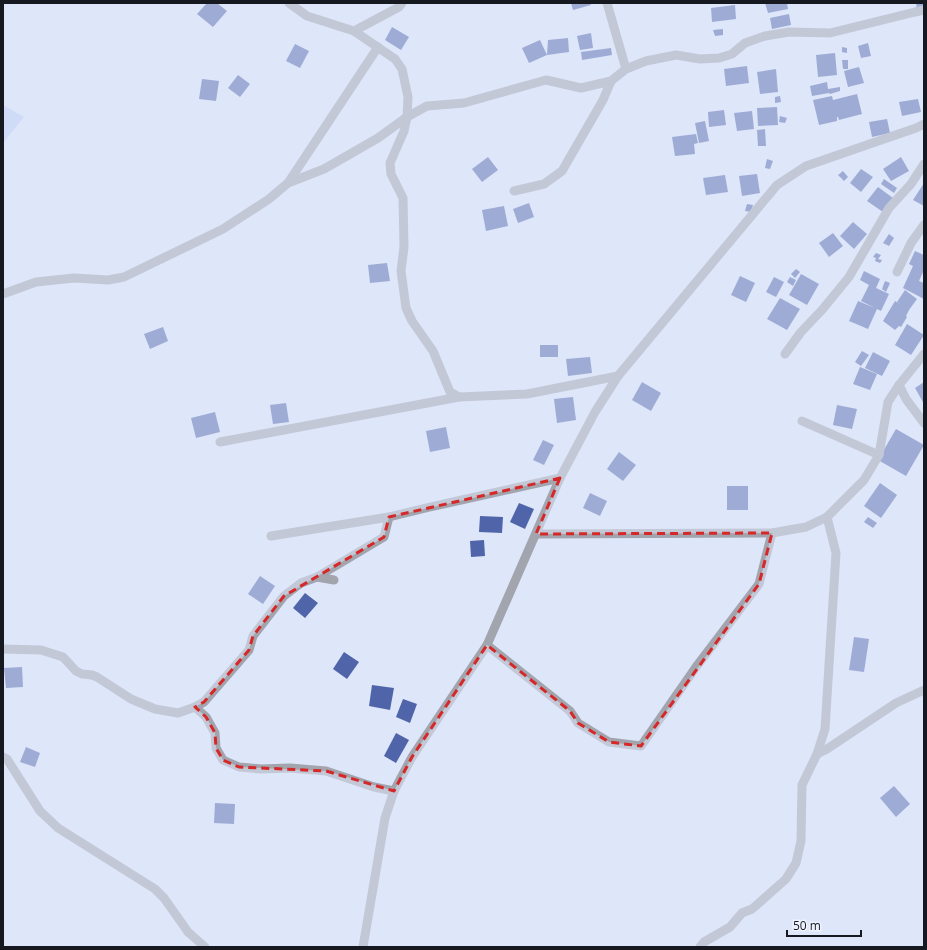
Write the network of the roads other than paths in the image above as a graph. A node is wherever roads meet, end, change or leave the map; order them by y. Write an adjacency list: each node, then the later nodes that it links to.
1 (289, 3): 5 (street)
2 (402, 3): 5 (street)
3 (607, 3): 7 (street)
4 (924, 10): 7 (street)
5 (354, 31): 6 (street)
6 (378, 47): 9 (street); 12 (street)
7 (626, 69): 8 (street)
8 (611, 81): 9 (street); 13 (street)
9 (407, 117): 12 (street); 21 (street)
10 (924, 124): 19 (street)
11 (924, 164): 17 (street)
12 (288, 183): 16 (street)
13 (514, 191)
14 (923, 229): 15 (street)
15 (897, 272)
16 (3, 294)
17 (784, 354)
18 (924, 354): 20 (street)
19 (618, 376): 21 (street); 26 (street)
20 (899, 385): 23 (street); 25 (street)
21 (459, 397): 24 (street)
22 (802, 421): 25 (street)
23 (924, 423)
24 (220, 442)
25 (878, 455): 27 (street)
26 (560, 478): 28 (street); 30 (street)
27 (827, 517): 29 (street); 38 (street)
28 (389, 518): 31 (street); 32 (street)
29 (772, 533): 30 (street); 34 (street)
30 (536, 534): 34 (street)
31 (270, 536)
32 (317, 577): 33 (street); 37 (street)
33 (334, 580)
34 (487, 645): 40 (street)
35 (3, 649): 37 (street)
36 (924, 690): 38 (street)
37 (195, 708): 40 (street)
38 (817, 754): 43 (street)
39 (3, 757): 41 (street)
40 (394, 791): 42 (street)
41 (205, 947)
42 (363, 947)
43 (700, 947)

